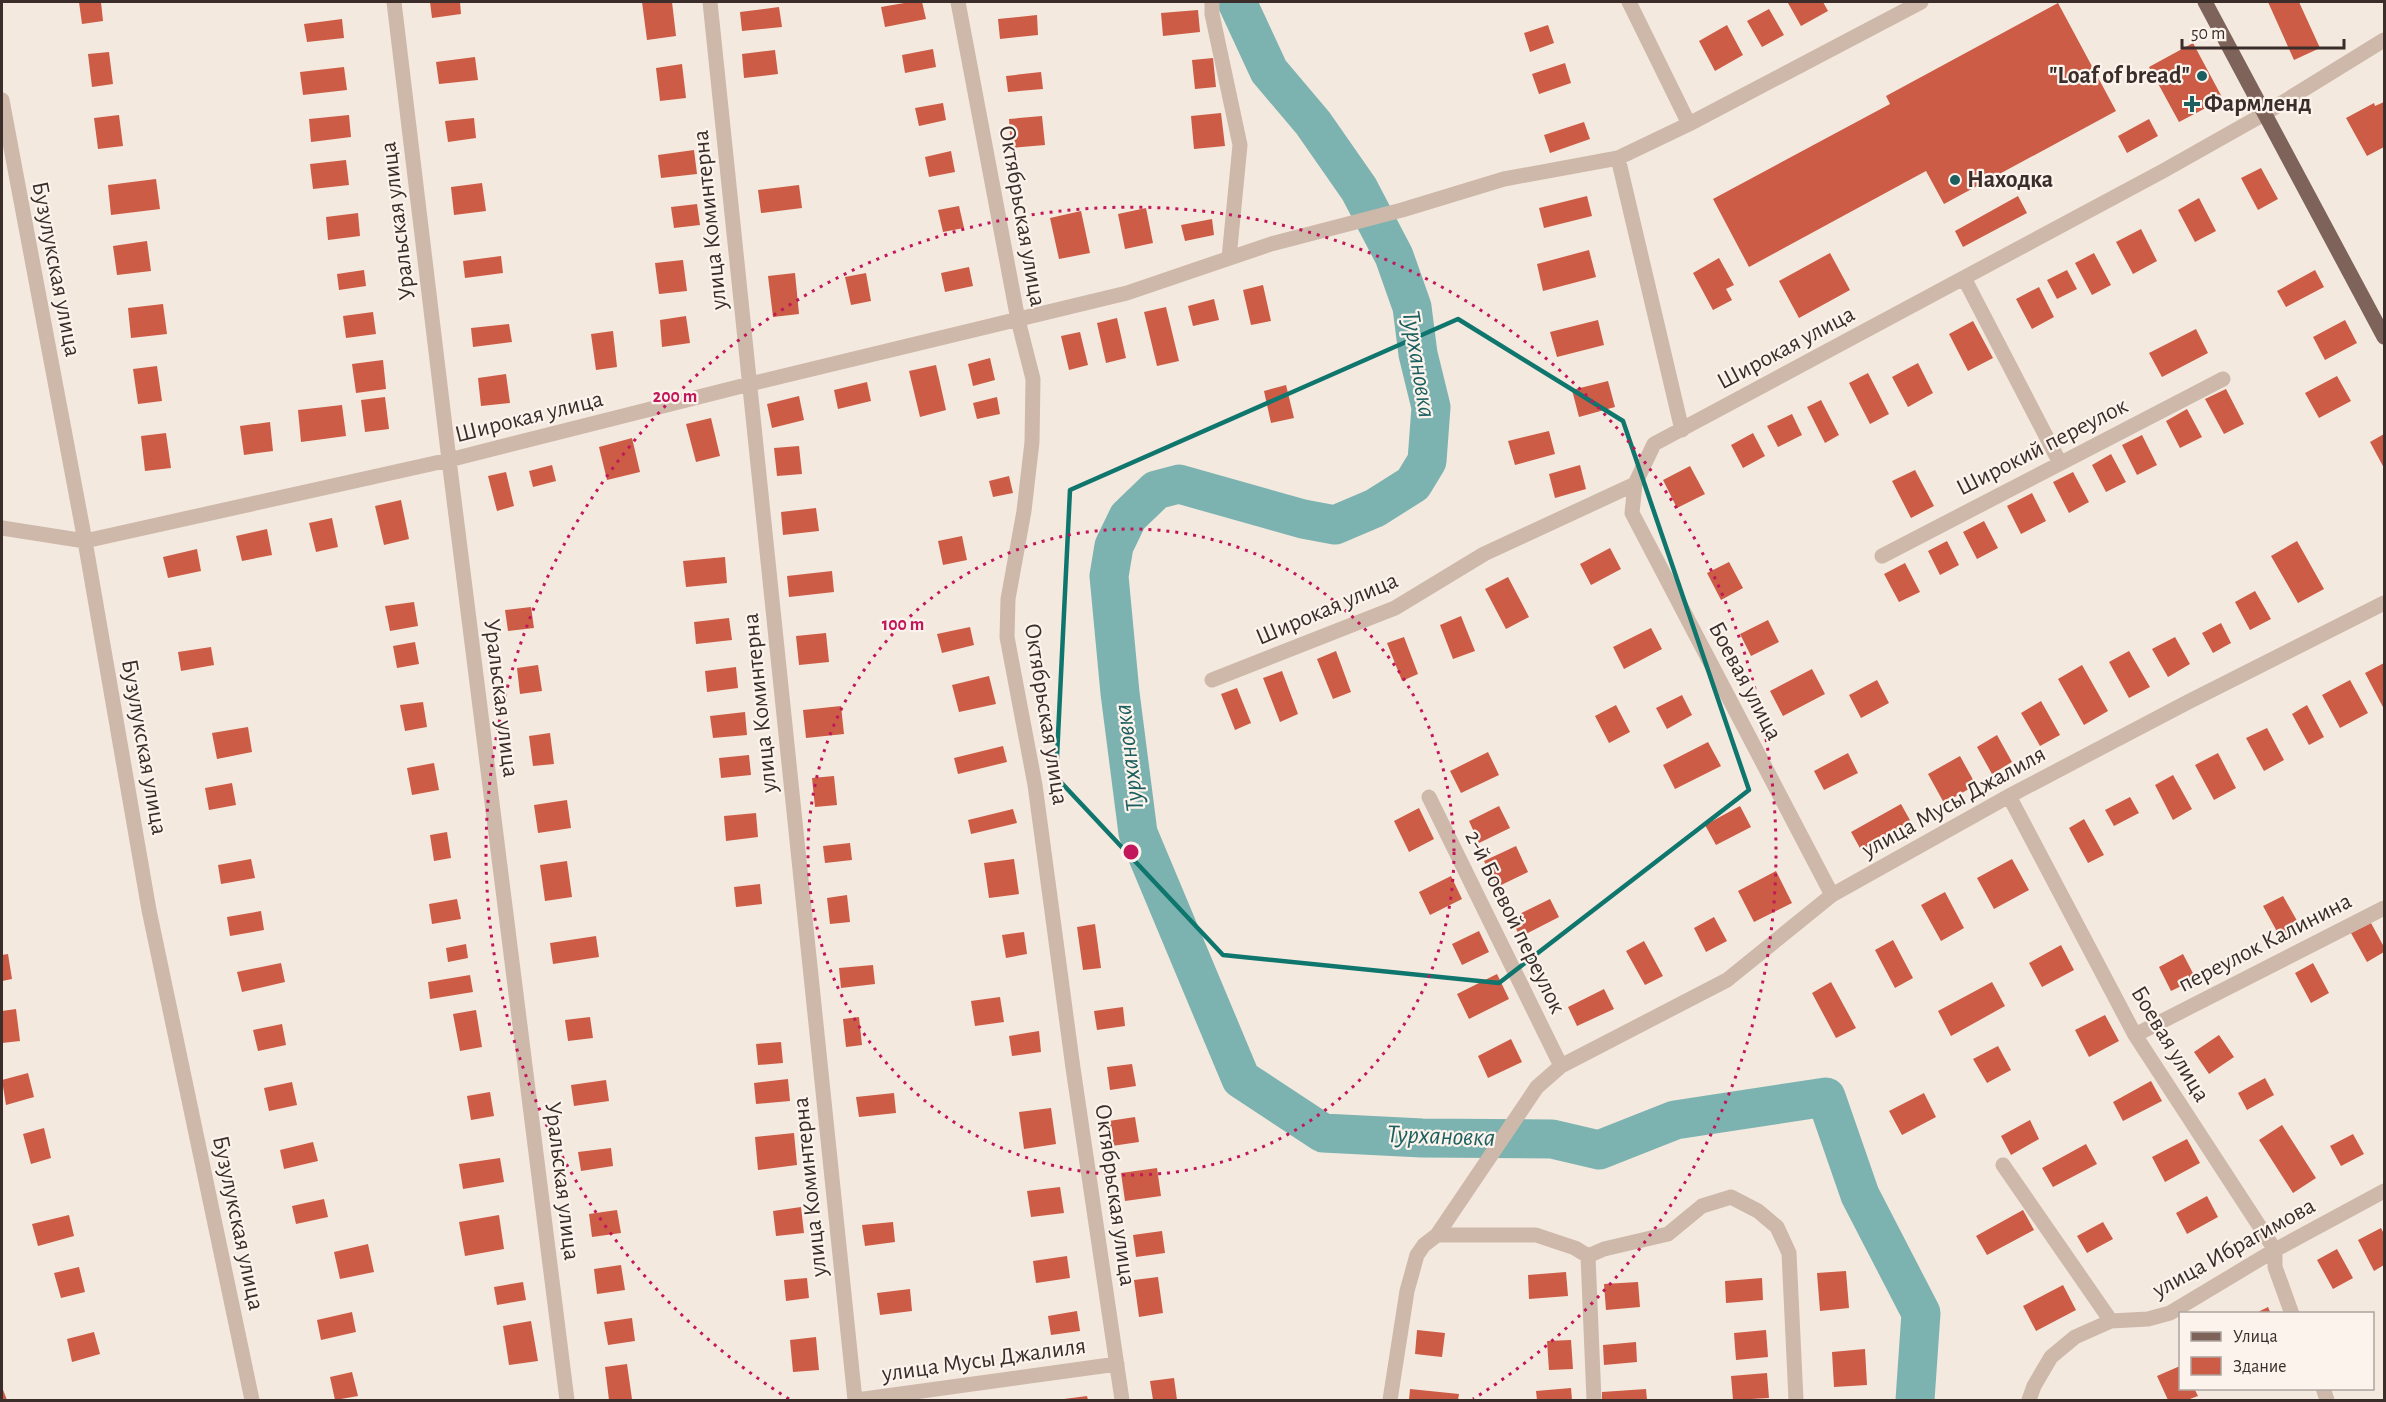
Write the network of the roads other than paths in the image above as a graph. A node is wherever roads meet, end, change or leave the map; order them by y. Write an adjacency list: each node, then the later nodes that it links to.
1 (394, 2): 20 (street, Уральская улица)
2 (710, 2): 18 (street, улица Коминтерна)
3 (957, 2): 15 (street, Октябрьская улица)
4 (1212, 2): 13 (street)
5 (1629, 2): 11 (street)
6 (1922, 2): 11 (street)
7 (2205, 2): 10 (main road)
8 (2385, 40): 10 (street, Широкая улица)
9 (2, 100): 24 (street, Бузулукская улица)
10 (2264, 114): 14 (street, Широкая улица); 16 (main road)
11 (1689, 124): 12 (street)
12 (1618, 158): 13 (street, Широкая улица); 19 (street)
13 (1229, 258): 15 (street, Широкая улица)
14 (1964, 278): 19 (street, Широкая улица); 21 (street)
15 (1018, 320): 18 (street, Широкая улица); 41 (street, Октябрьская улица)
16 (2385, 337)
17 (2223, 379): 21 (street, Широкий переулок)
18 (750, 384): 20 (street, Широкая улица); 44 (street, улица Коминтерна)
19 (1682, 430): 22 (street, Широкая улица)
20 (449, 460): 24 (street, Широкая улица); 43 (street, Уральская улица)
21 (2060, 464): 25 (street, Широкий переулок)
22 (1635, 484): 27 (street, Широкая улица); 30 (street, Боевая улица)
23 (2, 528): 24 (street, Широкая улица)
24 (85, 541): 42 (street, Бузулукская улица)
25 (1882, 556)
26 (2385, 603): 28 (street, улица Мусы Джалиля)
27 (1212, 680)
28 (2009, 796): 30 (street, улица Мусы Джалиля); 32 (street, Боевая улица)
29 (1429, 797): 33 (street, 2-й Боевой переулок)
30 (1832, 895): 33 (street, улица Мусы Джалиля)
31 (2385, 908): 32 (street, переулок Калинина)
32 (2135, 1035): 37 (street, Боевая улица)
33 (1561, 1066): 36 (street, улица Мусы Джалиля)
34 (2003, 1165): 40 (street)
35 (2385, 1191): 37 (street, улица Ибрагимова)
36 (1437, 1235): 38 (street); 46 (street, улица Мусы Джалиля)
37 (2275, 1250): 39 (street, Боевая улица); 40 (street, улица Ибрагимова)
38 (1588, 1256): 47 (street); 48 (street)
39 (2291, 1312)
40 (2111, 1321): 49 (street, улица Ибрагимова)
41 (1117, 1364): 44 (street, улица Мусы Джалиля); 45 (street, Октябрьская улица)
42 (252, 1401)
43 (567, 1401)
44 (856, 1401)
45 (1122, 1401)
46 (1390, 1401)
47 (1594, 1401)
48 (1796, 1401)
49 (2029, 1401)

